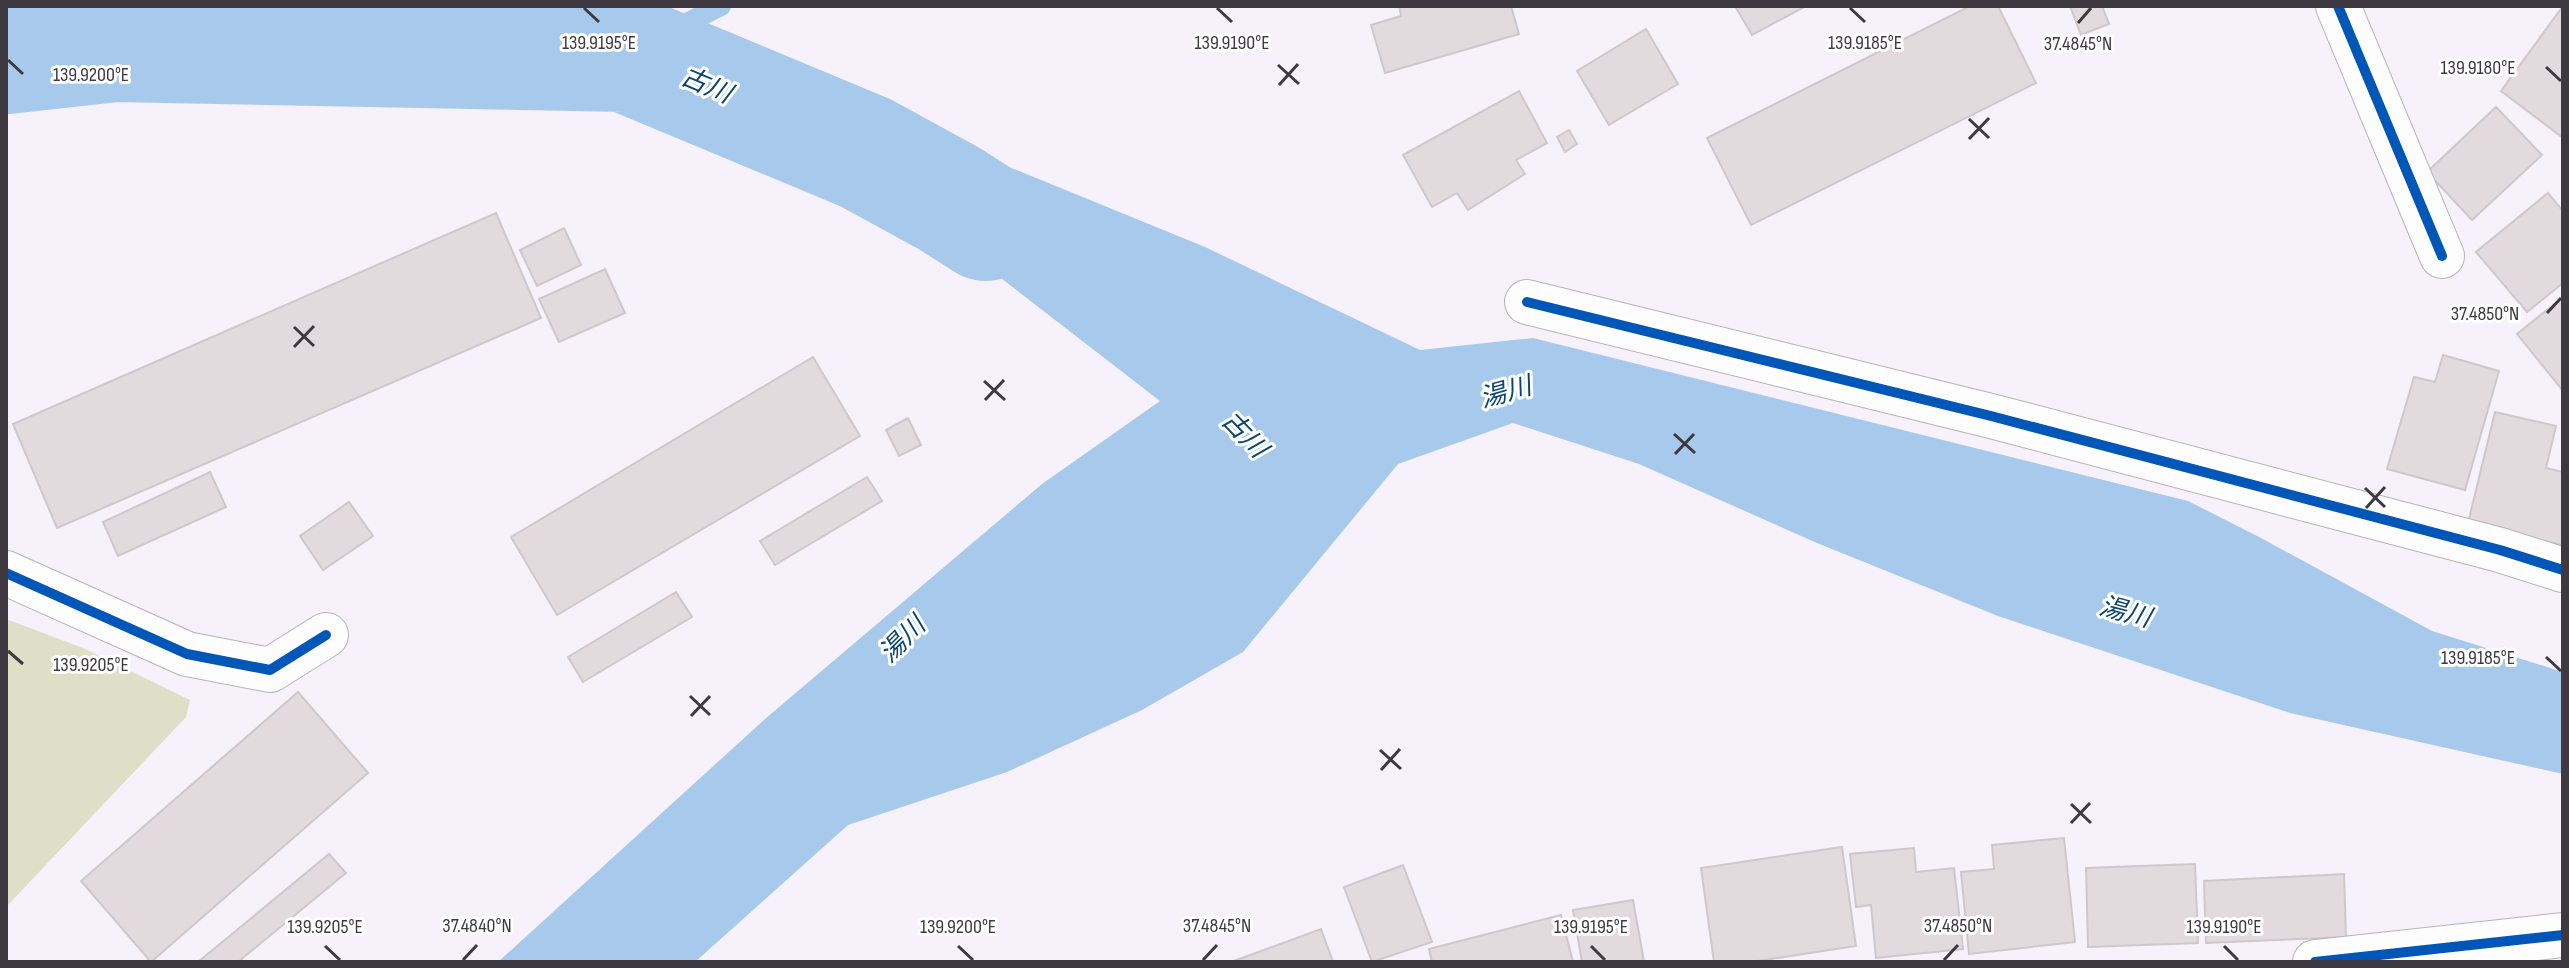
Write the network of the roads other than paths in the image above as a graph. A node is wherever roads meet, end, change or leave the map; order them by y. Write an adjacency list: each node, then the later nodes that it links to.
1 (2338, 6): 2 (street)
2 (2442, 256)
3 (1527, 302): 4 (street)
4 (2563, 570)
5 (6, 573): 6 (street)
6 (326, 635)
7 (2563, 935): 8 (street)
8 (2315, 962)

